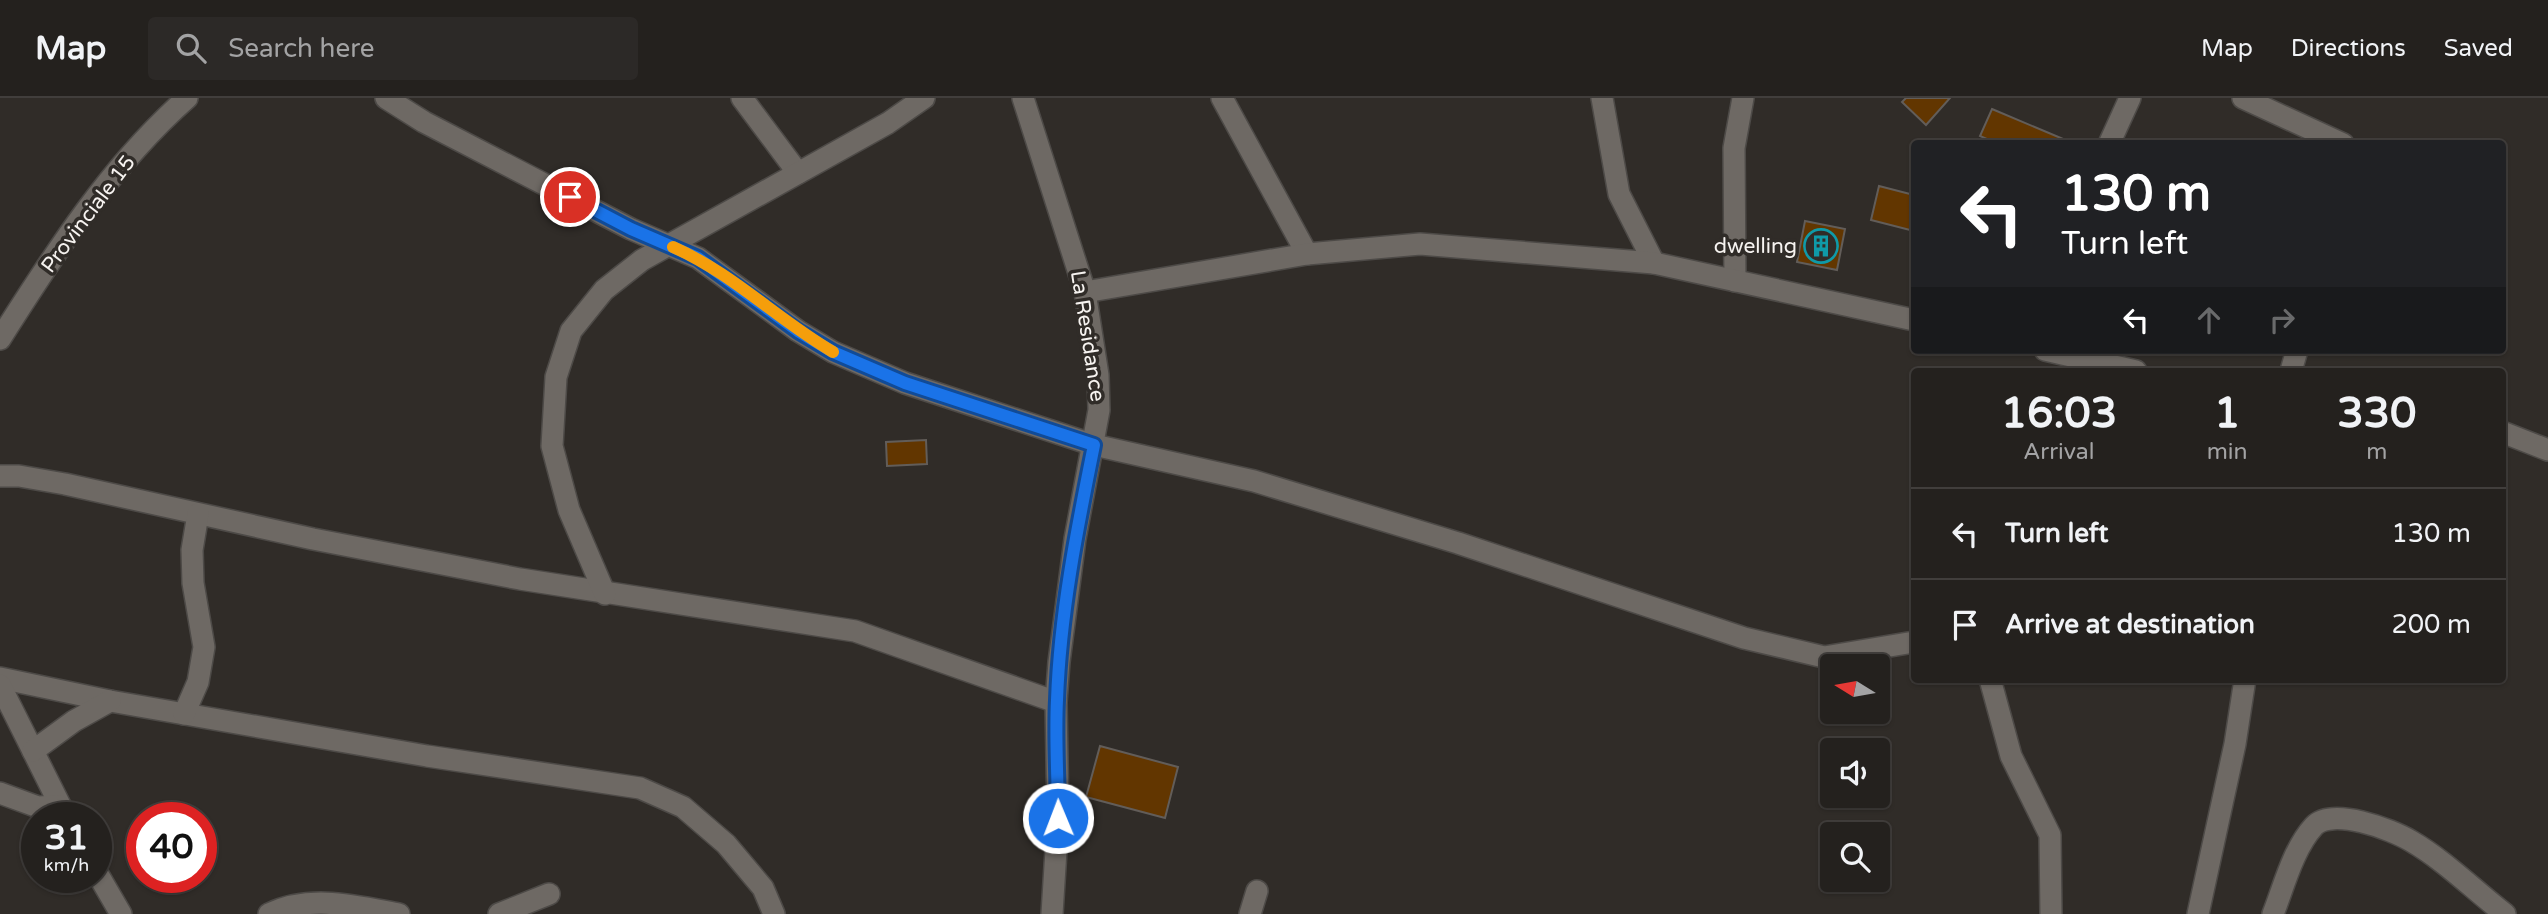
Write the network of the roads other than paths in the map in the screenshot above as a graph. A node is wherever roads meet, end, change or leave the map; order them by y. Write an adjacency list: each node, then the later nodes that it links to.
1 (187, 98): 20 (street, Provinciale 15)
2 (386, 98): 14 (street)
3 (742, 98): 13 (street)
4 (924, 98): 13 (street)
5 (1023, 98): 18 (street, La Residance)
6 (1222, 98): 15 (street)
7 (1602, 98): 16 (street)
8 (1743, 98): 17 (street)
9 (2130, 98): 11 (street)
10 (2243, 98): 12 (street)
11 (2111, 140)
12 (2334, 140)
13 (798, 173): 14 (street)
14 (670, 246): 24 (street); 28 (street)
15 (1307, 254): 16 (street); 18 (street)
16 (1654, 263): 17 (street)
17 (1735, 281): 19 (street)
18 (1085, 292): 24 (street, La Residance)
19 (1911, 319)
20 (0, 339)
21 (2062, 354): 22 (street)
22 (2123, 368)
23 (2506, 434): 25 (street)
24 (1094, 445): 29 (street); 35 (street, La Residance)
25 (2548, 450)
26 (0, 477): 27 (street)
27 (198, 514): 28 (street); 36 (street)
28 (605, 594): 35 (street)
29 (1911, 642)
30 (0, 678): 34 (street)
31 (1991, 683): 51 (street)
32 (2244, 683): 52 (street)
33 (0, 685): 37 (street)
34 (110, 701): 36 (street); 37 (street)
35 (1056, 702): 49 (street, La Residance)
36 (184, 713): 48 (street)
37 (33, 751): 40 (street)
38 (0, 793): 39 (street)
39 (24, 802)
40 (58, 802)
41 (1257, 891): 50 (street)
42 (109, 893): 44 (street)
43 (549, 894): 47 (street)
44 (121, 914)
45 (269, 914): 46 (street)
46 (399, 914)
47 (499, 914)
48 (774, 914)
49 (1052, 914)
50 (1250, 914)
51 (2050, 914)
52 (2198, 914)
53 (2273, 914): 54 (street)
54 (2505, 914)

